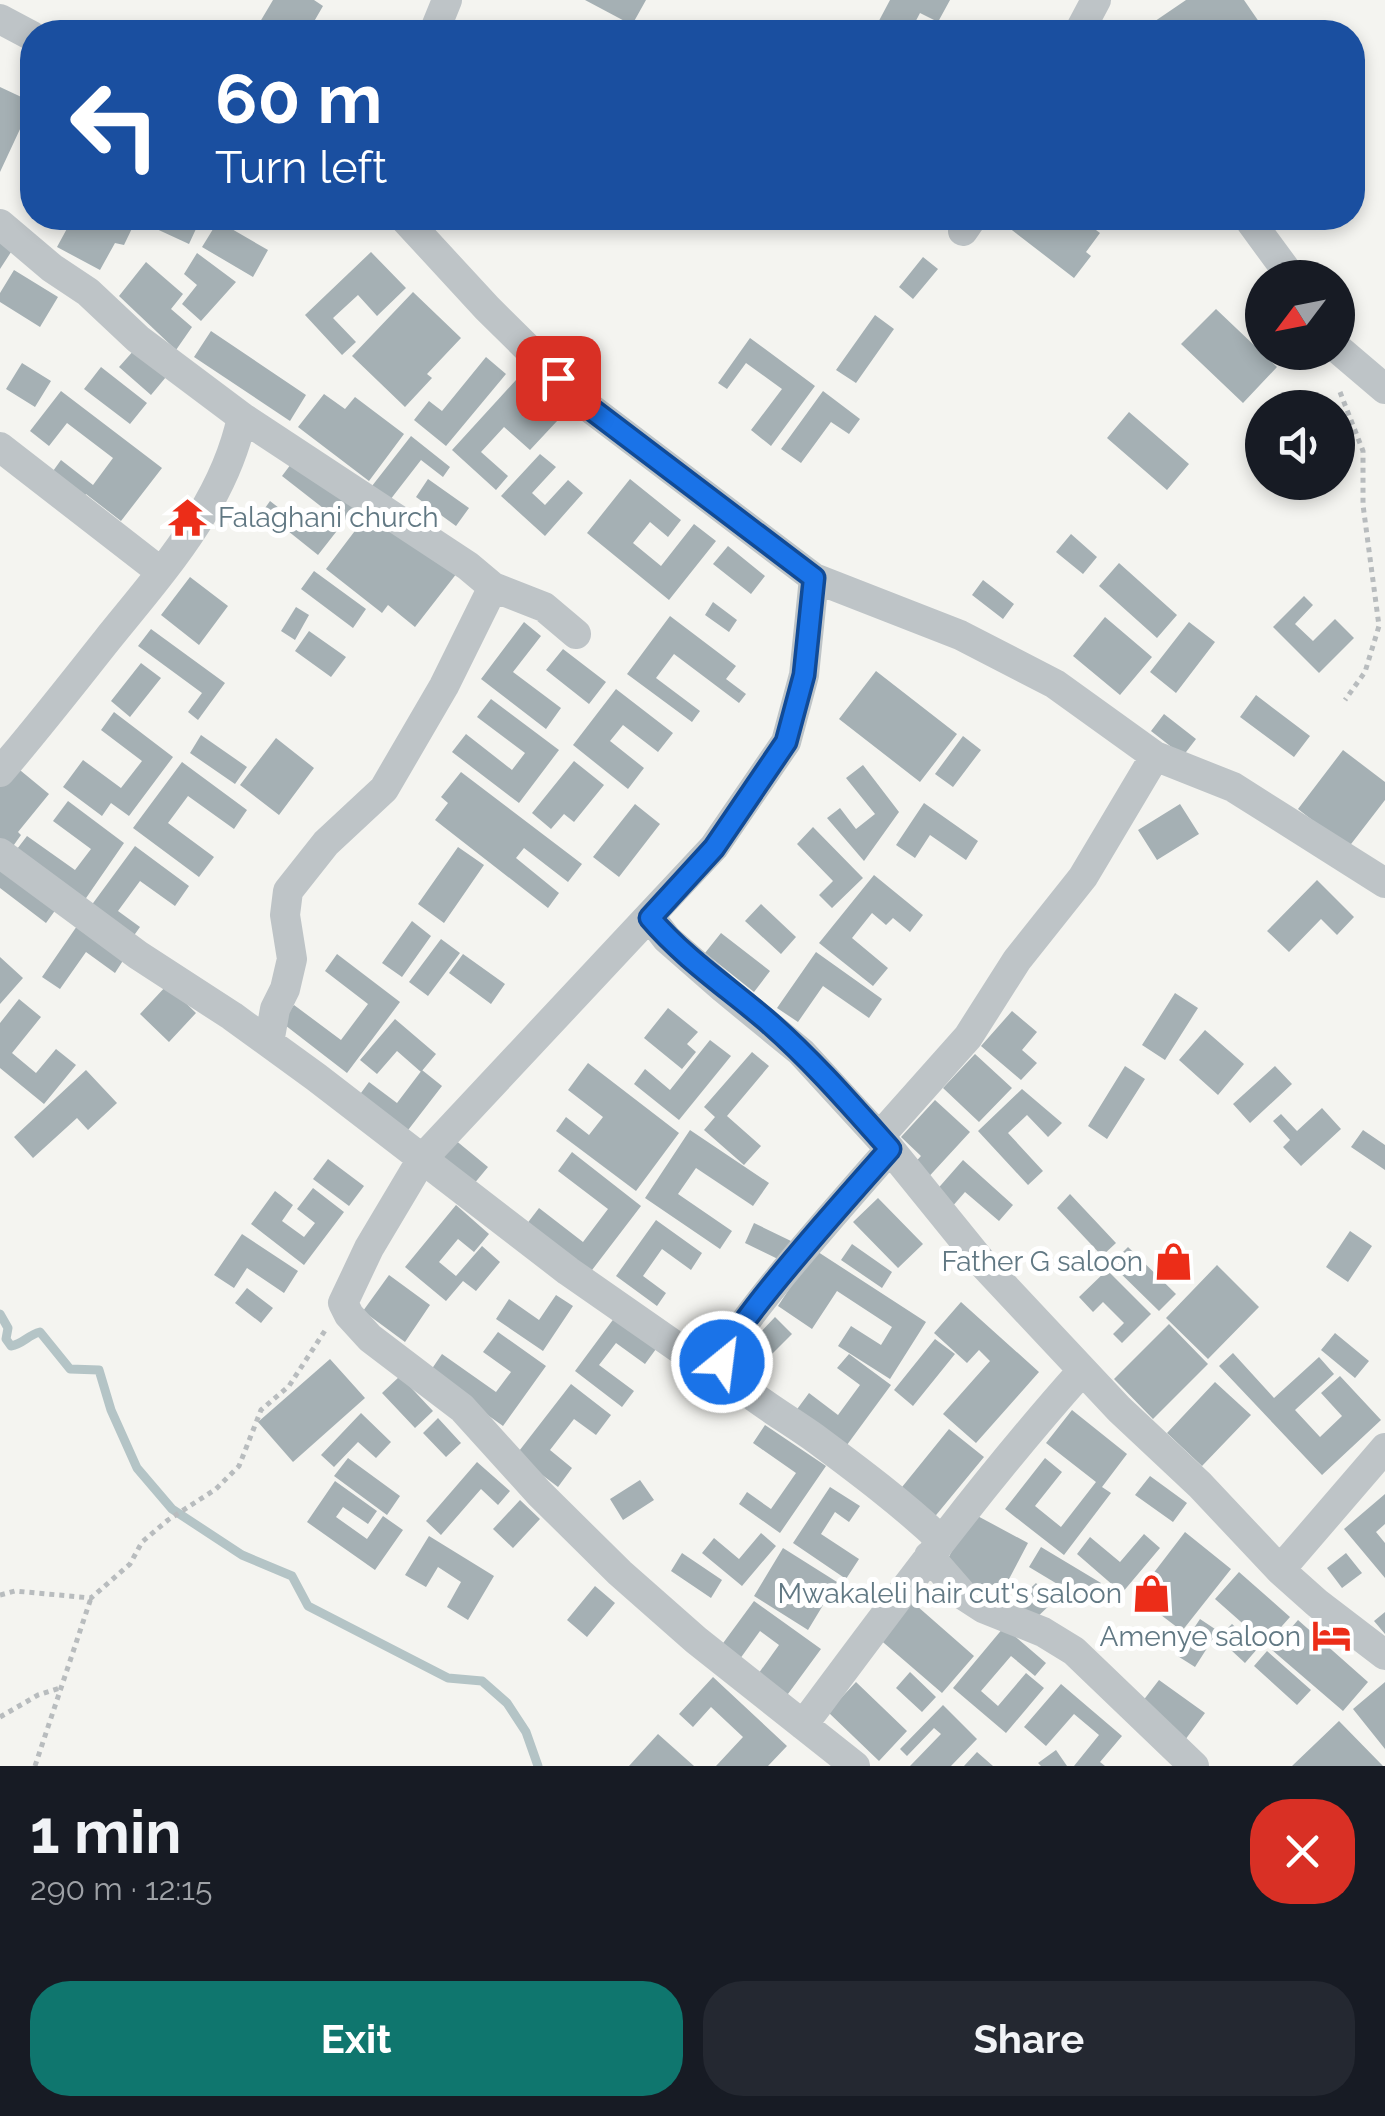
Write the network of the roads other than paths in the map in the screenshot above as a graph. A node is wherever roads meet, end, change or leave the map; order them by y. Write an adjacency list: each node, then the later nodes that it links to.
1 (0, 224): 7 (street)
2 (415, 230): 10 (street)
3 (1257, 230): 4 (street)
4 (1279, 260)
5 (1355, 365): 6 (street)
6 (1385, 390)
7 (242, 417): 9 (street); 11 (street)
8 (0, 447): 9 (street)
9 (162, 572): 14 (street)
10 (814, 578): 13 (street); 17 (street)
11 (492, 587): 12 (street); 18 (street)
12 (576, 634)
13 (1155, 756): 16 (street); 19 (street)
14 (0, 772)
15 (0, 852): 18 (street)
16 (1385, 882)
17 (650, 918): 19 (street); 20 (street)
18 (268, 1043): 20 (street)
19 (884, 1143): 21 (street); 22 (street)
20 (422, 1160): 22 (street); 27 (street)
21 (1082, 1371): 24 (street); 25 (street)
22 (726, 1372): 24 (street)
23 (1385, 1448): 25 (street)
24 (935, 1548): 27 (street); 29 (street)
25 (1280, 1570): 26 (street)
26 (1385, 1655)
27 (803, 1725): 28 (street)
28 (855, 1766)
29 (1194, 1766)

